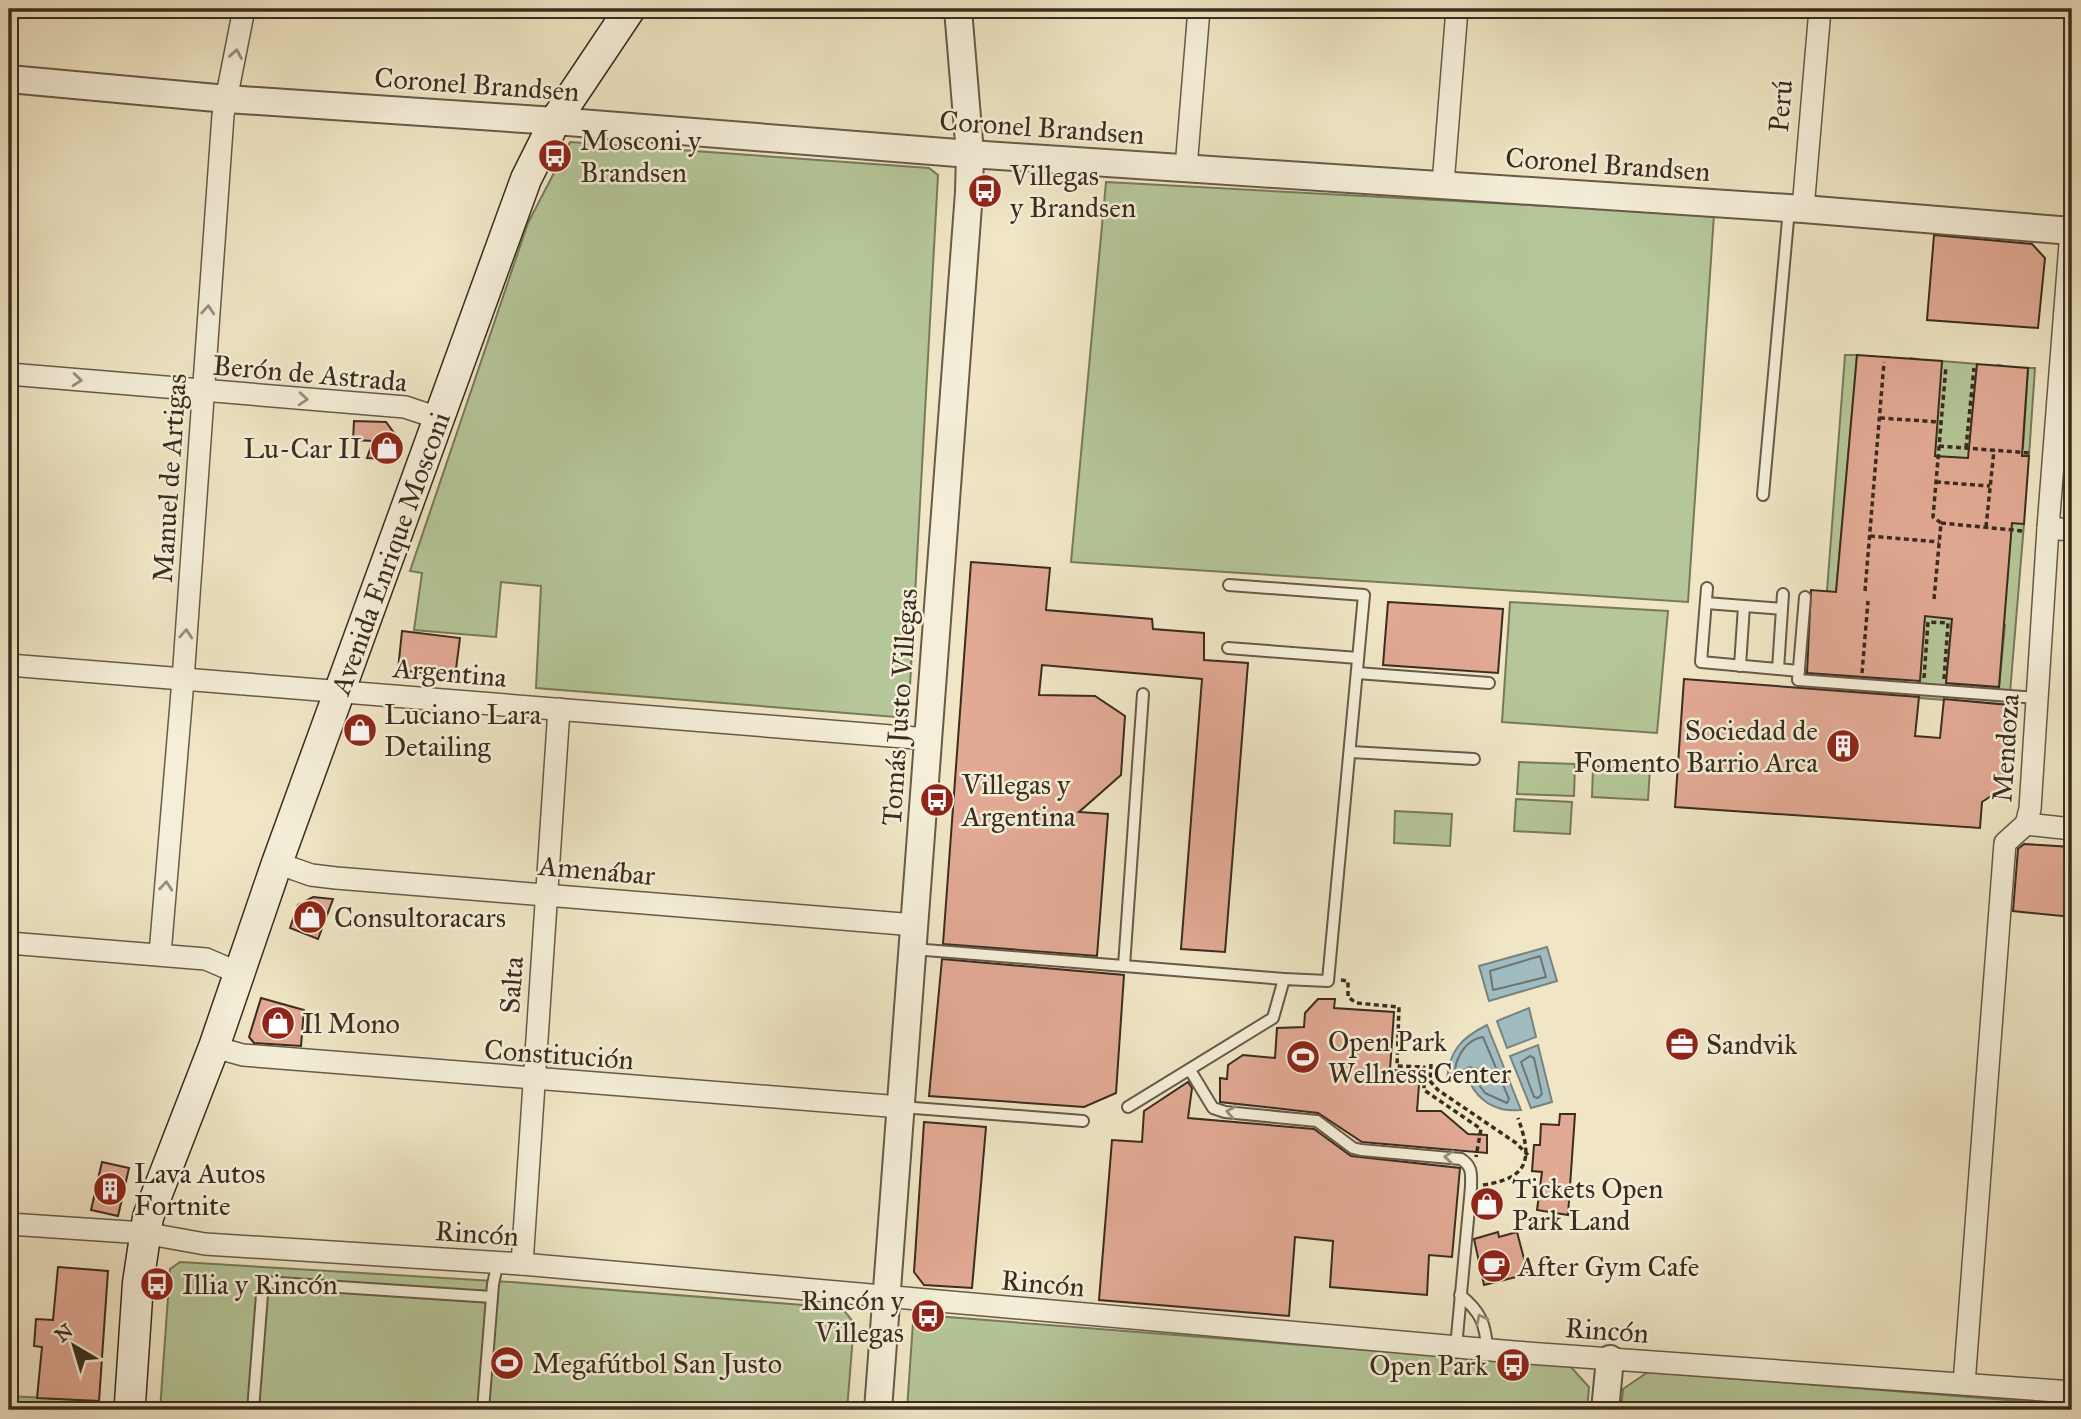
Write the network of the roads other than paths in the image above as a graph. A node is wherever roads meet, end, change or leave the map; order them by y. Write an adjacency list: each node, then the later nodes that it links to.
1 (244, 9): 8 (street, Manuel de Artigas, one-way to 1)
2 (630, 9): 9 (main road, Avenida Enrique Mosconi)
3 (958, 9): 10 (street, Tomás Justo Villegas)
4 (1199, 9): 11 (street)
5 (1457, 9): 12 (street)
6 (1820, 9): 13 (street, Perú)
7 (9, 79): 8 (street, Coronel Brandsen)
8 (227, 99): 9 (street, Coronel Brandsen); 16 (street, Manuel de Artigas, one-way to 8)
9 (555, 121): 10 (street, Coronel Brandsen); 17 (main road, Avenida Enrique Mosconi)
10 (971, 154): 11 (street, Coronel Brandsen); 41 (street, Tomás Justo Villegas)
11 (1186, 168): 12 (street, Coronel Brandsen)
12 (1443, 184): 13 (street, Coronel Brandsen)
13 (1796, 209): 14 (street, Coronel Brandsen); 18 (lane)
14 (2071, 231): 19 (street, Mendoza)
15 (9, 373): 16 (street, Berón de Astrada, one-way to 16)
16 (202, 391): 17 (street, Berón de Astrada, one-way to 17); 35 (street, Manuel de Artigas, one-way to 16)
17 (438, 418): 37 (main road, Avenida Enrique Mosconi)
18 (1763, 495)
19 (2048, 528): 20 (street); 39 (street, Mendoza)
20 (2072, 530)
21 (1229, 585): 29 (lane)
22 (1707, 588): 25 (lane)
23 (1783, 594): 27 (lane)
24 (1805, 597): 33 (lane)
25 (1706, 603): 26 (lane); 31 (lane)
26 (1744, 606): 27 (lane); 31 (lane)
27 (1782, 609): 32 (lane)
28 (1228, 648): 29 (lane)
29 (1358, 658): 34 (lane)
30 (9, 665): 35 (street, Argentina)
31 (1740, 666): 32 (lane)
32 (1778, 669): 33 (lane)
33 (1798, 671): 39 (lane)
34 (1357, 673): 36 (lane); 42 (lane)
35 (183, 680): 37 (street, Argentina); 50 (street, Manuel de Artigas, one-way to 35)
36 (1489, 683)
37 (341, 692): 40 (street, Argentina); 46 (main road, Avenida Enrique Mosconi)
38 (1143, 694): 51 (lane)
39 (2036, 698): 44 (street, Mendoza)
40 (559, 709): 41 (street, Argentina); 47 (street, Salta)
41 (929, 739): 48 (street, Tomás Justo Villegas)
42 (1351, 752): 43 (lane); 53 (lane)
43 (1474, 759)
44 (2026, 824): 45 (street); 70 (street, Mendoza)
45 (2072, 828)
46 (277, 863): 47 (street, Amenábar); 52 (main road, Avenida Enrique Mosconi)
47 (545, 893): 48 (street, Amenábar); 56 (street, Salta)
48 (914, 937): 51 (lane); 57 (street, Tomás Justo Villegas)
49 (9, 943): 50 (street)
50 (160, 954): 52 (street)
51 (1124, 966): 53 (lane)
52 (241, 974): 54 (main road, Avenida Enrique Mosconi)
53 (1283, 979): 55 (lane)
54 (214, 1047): 56 (street, Constitución); 61 (main road, Avenida Enrique Mosconi)
55 (1190, 1070): 58 (lane); 64 (lane, one-way to 55)
56 (534, 1080): 57 (street, Constitución); 63 (street, Salta)
57 (901, 1107): 59 (lane); 66 (street, Tomás Justo Villegas)
58 (1128, 1107)
59 (1083, 1121)
60 (9, 1224): 61 (street, Rincón)
61 (144, 1233): 62 (street, Rincón); 72 (main road, Avenida Enrique Mosconi)
62 (498, 1262): 63 (street, Rincón); 65 (lane)
63 (522, 1264): 66 (street, Rincón)
64 (1460, 1294): 67 (lane); 68 (lane, one-way to 64)
65 (492, 1297): 73 (lane); 74 (lane)
66 (887, 1297): 67 (street, Rincón); 75 (street, Tomás Justo Villegas)
67 (1456, 1347): 68 (street, Rincón)
68 (1487, 1350): 69 (street, Rincón)
69 (1610, 1359): 70 (street, Rincón); 76 (street)
70 (1964, 1384): 71 (street, Rincón)
71 (2072, 1392)
72 (130, 1403)
73 (253, 1410)
74 (483, 1410)
75 (878, 1410)
76 (1605, 1410)

